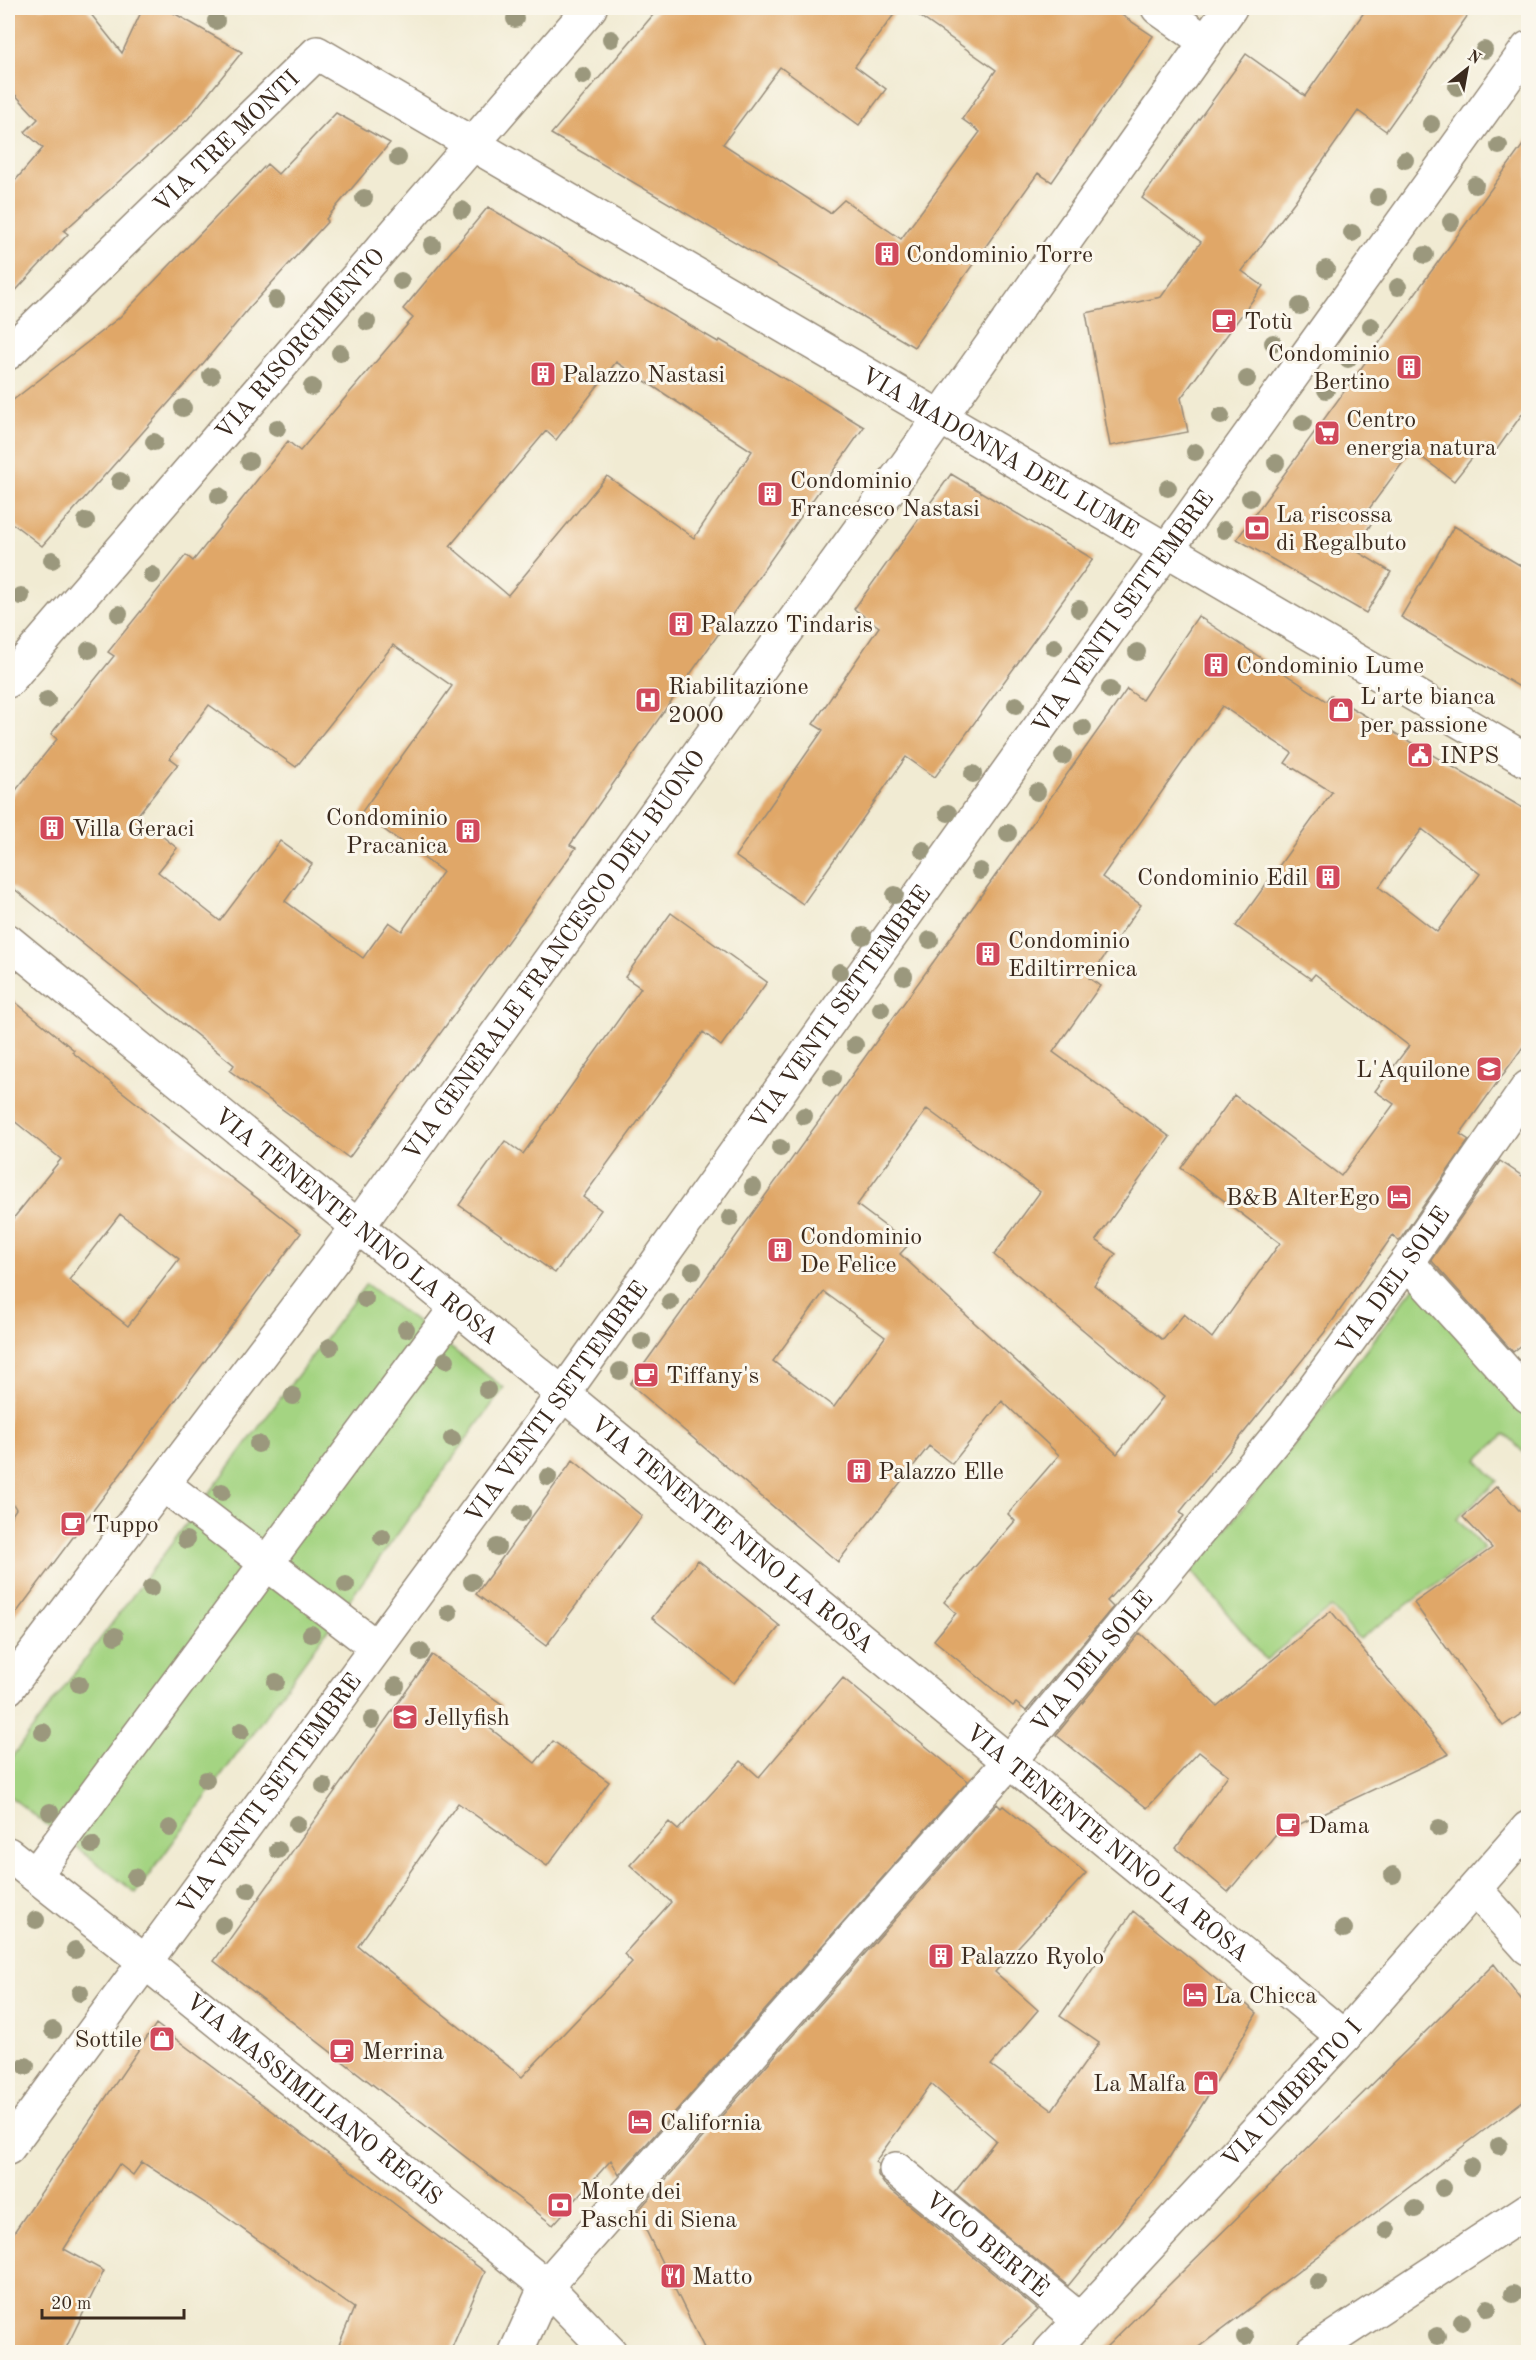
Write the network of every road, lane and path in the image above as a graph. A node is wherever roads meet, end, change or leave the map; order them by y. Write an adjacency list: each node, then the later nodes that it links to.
1 (590, 8): 6 (street, VIA RISORGIMENTO)
2 (1158, 8): 4 (street)
3 (1230, 8): 4 (street, VIA GENERALE FRANCESCO DEL BUONO)
4 (1206, 42): 8 (street, VIA GENERALE FRANCESCO DEL BUONO)
5 (1528, 48): 9 (street, VIA VENTI SETTEMBRE)
6 (472, 144): 7 (street, VIA TRE MONTI); 8 (street, VIA MADONNA DEL LUME); 10 (street, VIA RISORGIMENTO)
7 (8, 354)
8 (940, 418): 9 (street, VIA MADONNA DEL LUME); 14 (street, VIA GENERALE FRANCESCO DEL BUONO)
9 (1167, 550): 11 (street, VIA MADONNA DEL LUME); 17 (street, VIA VENTI SETTEMBRE)
10 (8, 681)
11 (1528, 761)
12 (8, 941): 14 (street, VIA TENENTE NINO LA ROSA)
13 (1528, 1087): 15 (street, VIA DEL SOLE)
14 (357, 1228): 16 (street, VIA TENENTE NINO LA ROSA); 19 (street, VIA GENERALE FRANCESCO DEL BUONO)
15 (1407, 1262): 18 (street); 23 (street, VIA DEL SOLE)
16 (456, 1308): 17 (street, VIA TENENTE NINO LA ROSA); 20 (street)
17 (563, 1394): 21 (street, VIA VENTI SETTEMBRE); 23 (street, VIA TENENTE NINO LA ROSA)
18 (1528, 1396)
19 (163, 1484): 20 (street); 22 (street, VIA GENERALE FRANCESCO DEL BUONO)
20 (267, 1563): 21 (street); 26 (street)
21 (376, 1647): 29 (street, VIA VENTI SETTEMBRE)
22 (8, 1688)
23 (1008, 1762): 30 (street, VIA TENENTE NINO LA ROSA); 34 (street, VIA DEL SOLE)
24 (1528, 1828): 27 (street, VIA UMBERTO I)
25 (8, 1854): 26 (street, VIA MASSIMILIANO REGIS)
26 (35, 1875): 29 (street, VIA MASSIMILIANO REGIS)
27 (1475, 1889): 28 (street); 30 (street, VIA UMBERTO I)
28 (1528, 1948)
29 (144, 1961): 31 (street, VIA VENTI SETTEMBRE); 34 (street, VIA MASSIMILIANO REGIS)
30 (1344, 2037): 35 (street, VIA UMBERTO I)
31 (8, 2148)
32 (896, 2169): 35 (street, VICO BERTÈ)
33 (1528, 2210): 39 (street)
34 (546, 2286): 36 (street, VIA DEL SOLE); 37 (street, VIA MASSIMILIANO REGIS)
35 (1079, 2319): 38 (street, VIA UMBERTO I)
36 (516, 2352)
37 (610, 2352)
38 (1050, 2352)
39 (1312, 2352)

